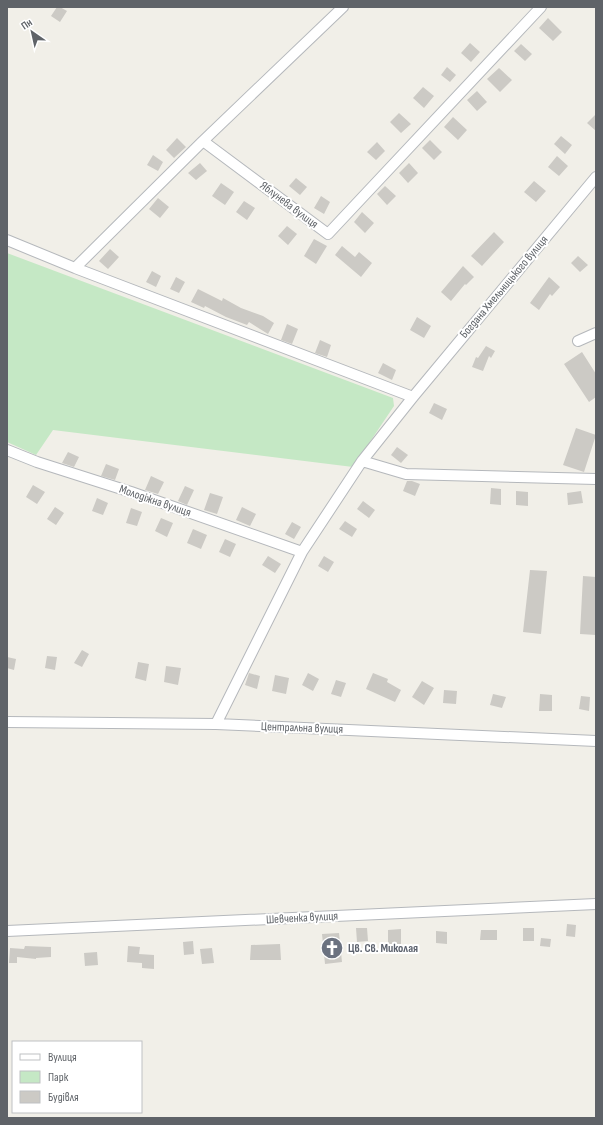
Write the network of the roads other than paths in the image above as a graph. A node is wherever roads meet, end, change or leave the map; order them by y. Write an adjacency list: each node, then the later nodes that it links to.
1 (343, 7): 3 (street)
2 (541, 7): 3 (street, Яблунева вулиця)
3 (203, 141): 6 (street)
4 (596, 177): 9 (street, Богдана Хмельницького вулиця)
5 (7, 240): 6 (street)
6 (75, 268): 9 (street)
7 (596, 333): 8 (street)
8 (578, 341)
9 (412, 397): 11 (street, Богдана Хмельницького вулиця)
10 (7, 450): 13 (street, Молодіжна вулиця)
11 (362, 461): 12 (street); 13 (street, Богдана Хмельницького вулиця)
12 (596, 479)
13 (302, 552): 15 (street, Богдана Хмельницького вулиця)
14 (7, 722): 15 (street, Центральна вулиця)
15 (216, 724): 16 (street, Центральна вулиця)
16 (596, 741)
17 (596, 904): 18 (street, Шевченка вулиця)
18 (7, 931)

